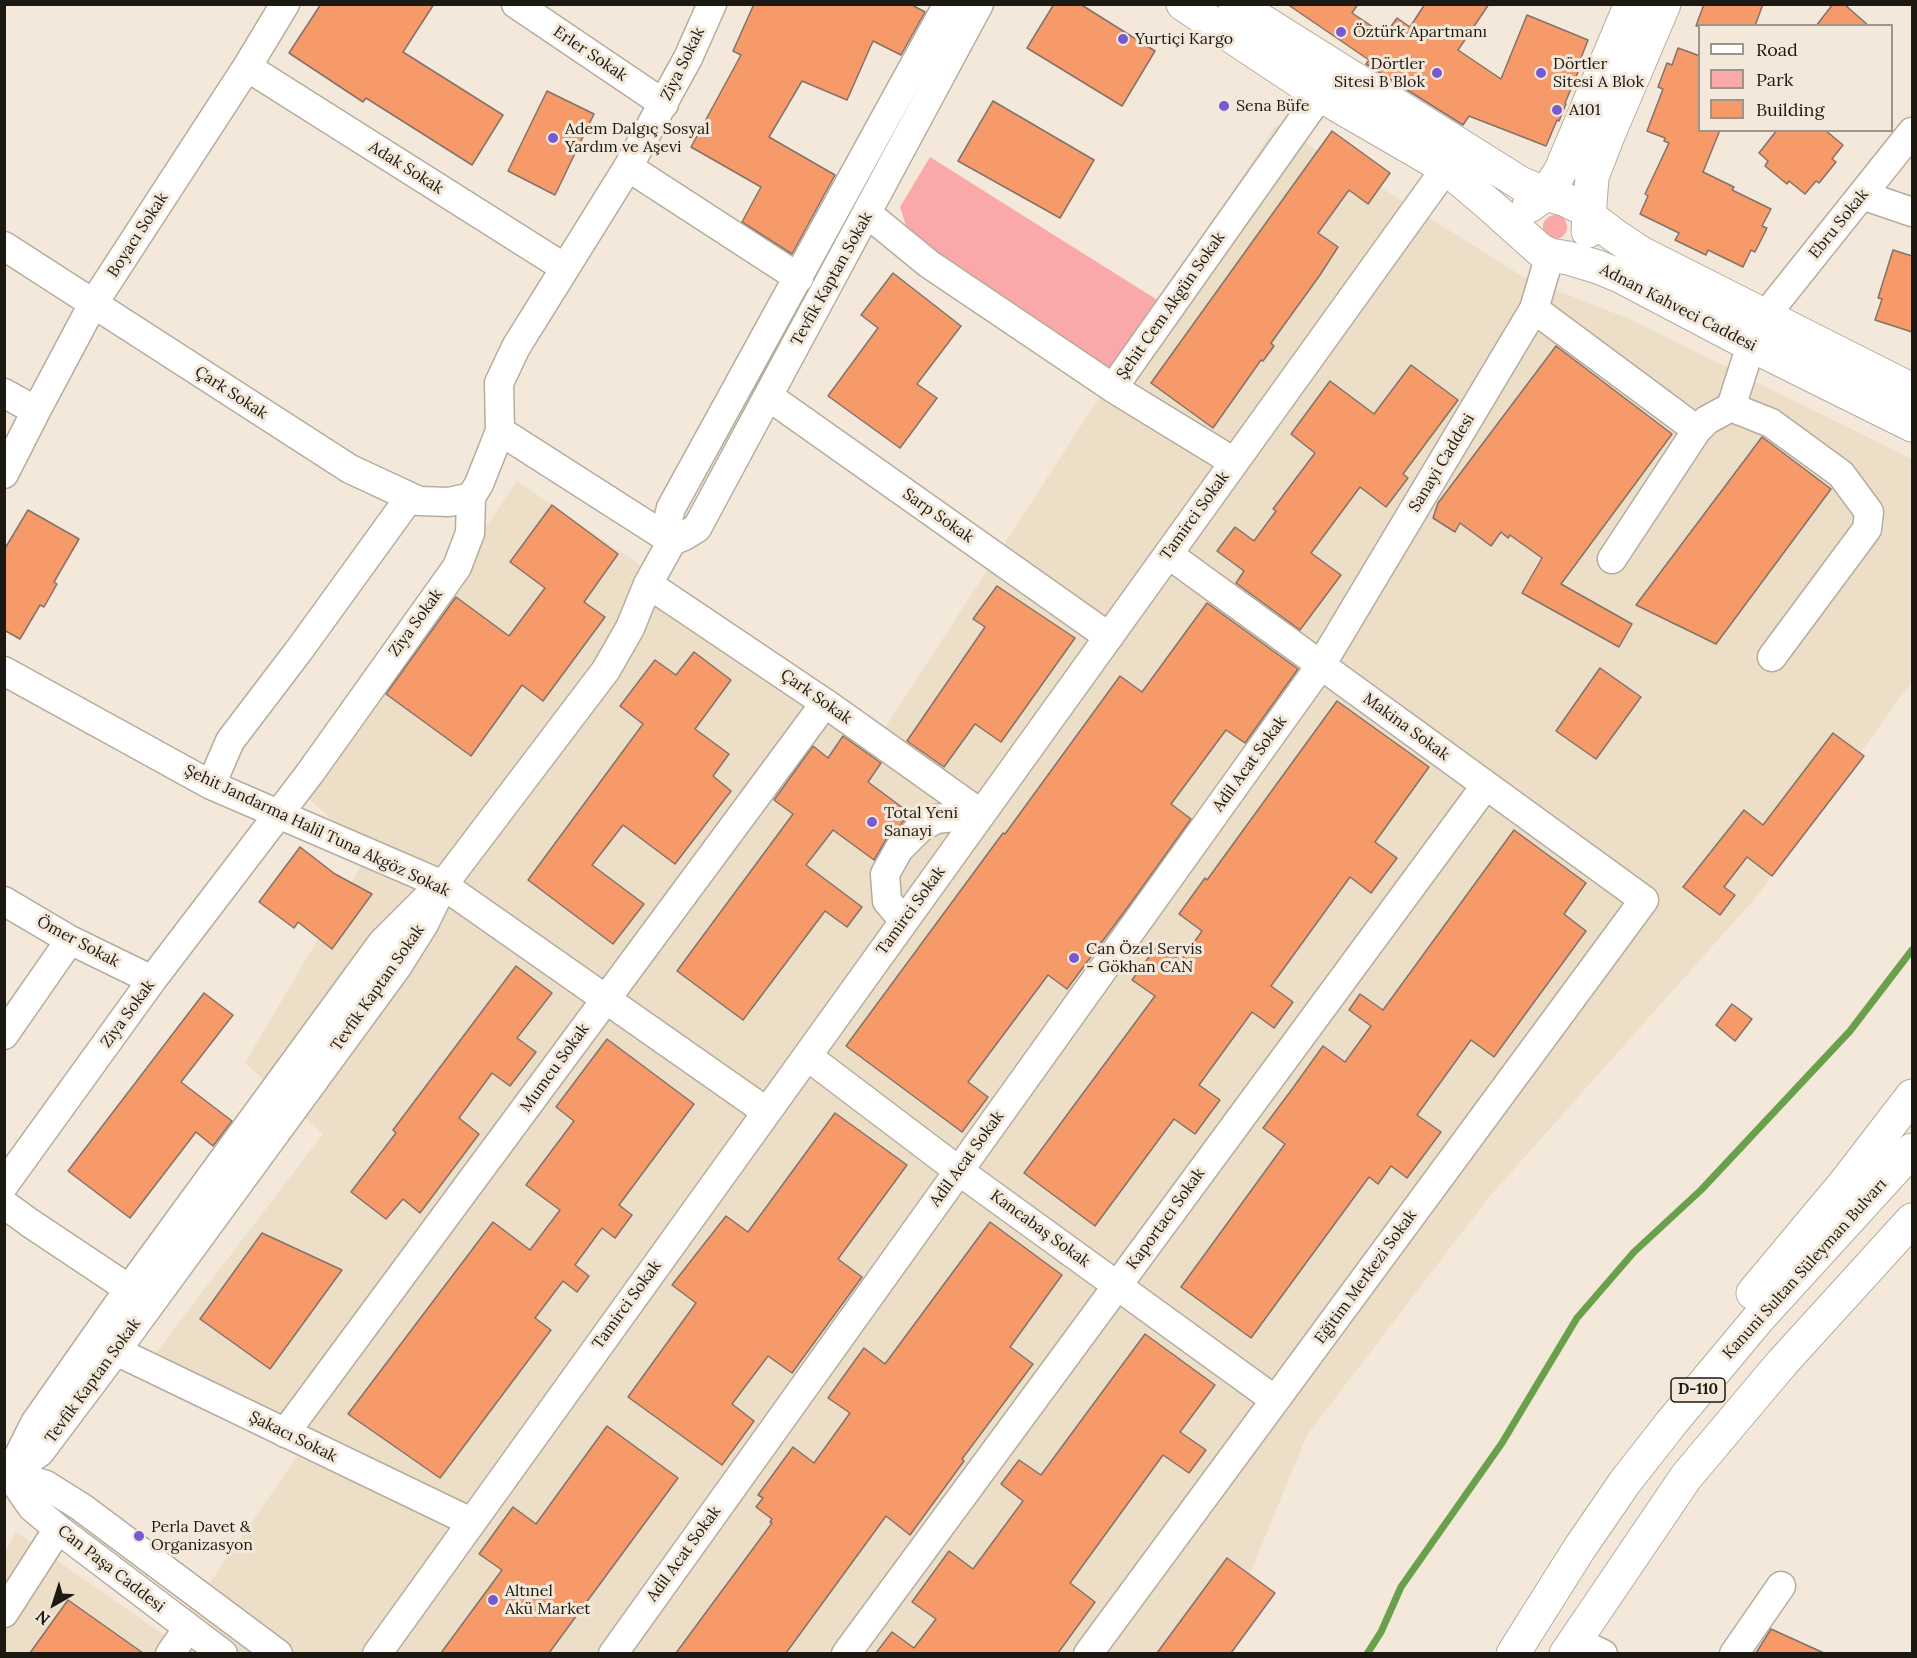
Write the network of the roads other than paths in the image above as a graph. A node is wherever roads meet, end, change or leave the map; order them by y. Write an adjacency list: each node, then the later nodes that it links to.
1 (285, 4): 10 (street, Boyacı Sokak)
2 (516, 4): 12 (street, Erler Sokak)
3 (712, 4): 12 (street, Ziya Sokak)
4 (948, 4): 25 (street, Tevfik Kaptan Sokak)
5 (979, 4): 19 (street, Tevfik Kaptan Sokak)
6 (1183, 4): 11 (main road, Adnan Kahveci Caddesi)
7 (1631, 4): 16 (main road)
8 (1664, 4): 20 (main road)
9 (1256, 10): 16 (main road, Adnan Kahveci Caddesi)
10 (247, 67): 24 (street, Adak Sokak); 26 (street, Boyacı Sokak)
11 (1320, 95): 15 (main road, Adnan Kahveci Caddesi); 29 (street, Şehit Cem Akgün Sokak)
12 (664, 104): 14 (street, Ziya Sokak)
13 (1912, 132): 17 (street, Ebru Sokak)
14 (628, 167): 24 (street, Ziya Sokak); 25 (street)
15 (1446, 168): 21 (main road, Adnan Kahveci Caddesi); 38 (street, Tamirci Sokak)
16 (1546, 194): 20 (main road, Adnan Kahveci Caddesi); 21 (main road)
17 (1862, 195): 18 (street); 28 (street, Ebru Sokak)
18 (1912, 212)
19 (868, 214): 29 (street, Şehit Cem Akgün Sokak); 32 (street, Tevfik Kaptan Sokak)
20 (1589, 216): 23 (main road); 28 (main road, Adnan Kahveci Caddesi)
21 (1520, 233): 23 (main road, Adnan Kahveci Caddesi)
22 (4, 246): 26 (street, Çark Sokak)
23 (1559, 256): 27 (street, Sanayi Caddesi); 28 (main road, Adnan Kahveci Caddesi)
24 (565, 268): 37 (street, Ziya Sokak)
25 (799, 278): 42 (street, Tevfik Kaptan Sokak)
26 (93, 304): 34 (street, Boyacı Sokak); 40 (street, Çark Sokak)
27 (1534, 309): 36 (street); 48 (street, Sanayi Caddesi)
28 (1758, 330): 30 (main road, Adnan Kahveci Caddesi); 33 (street); 35 (main road, Adnan Kahveci Caddesi)
29 (1113, 388): 38 (street)
30 (1912, 390)
31 (4, 393): 34 (street)
32 (768, 396): 42 (street, Tevfik Kaptan Sokak); 46 (street, Sarp Sokak)
33 (1731, 407): 36 (street); 47 (street)
34 (36, 411): 39 (street, Boyacı Sokak)
35 (1912, 425)
36 (1697, 430): 44 (street)
37 (500, 431): 41 (street, Ziya Sokak); 42 (street)
38 (1234, 462): 43 (street, Tamirci Sokak)
39 (4, 474)
40 (410, 497): 41 (street, Çark Sokak); 51 (street)
41 (471, 497): 53 (street, Ziya Sokak)
42 (672, 541): 45 (street, Tevfik Kaptan Sokak)
43 (1168, 554): 46 (street, Tamirci Sokak); 48 (street, Makina Sokak)
44 (1612, 559)
45 (648, 584): 50 (street, Çark Sokak); 55 (street, Tevfik Kaptan Sokak)
46 (1109, 637): 54 (street, Tamirci Sokak)
47 (1772, 657)
48 (1321, 665): 52 (street, Makina Sokak); 67 (street, Adil Acat Sokak)
49 (4, 671): 51 (street, Şehit Jandarma Halil Tuna Akgöz Sokak)
50 (825, 703): 54 (street, Çark Sokak); 61 (street, Mumcu Sokak)
51 (211, 785): 53 (street, Şehit Jandarma Halil Tuna Akgöz Sokak)
52 (1486, 785): 56 (street, Makina Sokak); 72 (street, Kaportacı Sokak)
53 (280, 814): 55 (street, Şehit Jandarma Halil Tuna Akgöz Sokak); 60 (street, Ziya Sokak)
54 (981, 814): 58 (street, Tamirci Sokak); 58 (street)
55 (442, 885): 61 (street, Şehit Jandarma Halil Tuna Akgöz Sokak); 73 (street, Tevfik Kaptan Sokak); 74 (street, Tevfik Kaptan Sokak)
56 (1644, 900): 76 (street, Eğitim Merkezi Sokak)
57 (4, 902): 59 (street, Ömer Sokak)
58 (904, 921): 63 (street, Tamirci Sokak)
59 (70, 940): 60 (street, Ömer Sokak); 62 (street)
60 (152, 980): 68 (street, Ziya Sokak)
61 (606, 999): 65 (street, Şehit Jandarma Halil Tuna Akgöz Sokak); 78 (street, Mumcu Sokak)
62 (4, 1035)
63 (807, 1056): 65 (street, Tamirci Sokak); 67 (street, Kancabaş Sokak)
64 (1912, 1096): 77 (main road)
65 (767, 1112): 80 (street, Tamirci Sokak)
66 (1912, 1150): 77 (main road, Kanuni Sultan Süleyman Bulvarı / D-110)
67 (959, 1171): 72 (street, Kancabaş Sokak); 90 (street, Adil Acat Sokak)
68 (4, 1185)
69 (4, 1204): 73 (street)
70 (1912, 1220): 75 (main road, D-110)
71 (1912, 1248): 75 (main road)
72 (1117, 1285): 76 (street, Kancabaş Sokak); 91 (street, Kaportacı Sokak)
73 (129, 1289): 79 (street, Tevfik Kaptan Sokak)
74 (116, 1351): 78 (street, Şakacı Sokak); 79 (street, Tevfik Kaptan Sokak)
75 (1782, 1363): 85 (main road, D-110)
76 (1275, 1400): 92 (street, Eğitim Merkezi Sokak)
77 (1672, 1422): 93 (main road, Kanuni Sultan Süleyman Bulvarı / D-110)
78 (285, 1433): 80 (street, Şakacı Sokak)
79 (6, 1474): 81 (street, Can Paşa Caddesi); 88 (street, Can Paşa Caddesi)
80 (471, 1522): 89 (street, Tamirci Sokak)
81 (58, 1529): 83 (street); 84 (street, Can Paşa Caddesi)
82 (1781, 1586): 94 (street)
83 (4, 1613)
84 (188, 1628): 86 (street); 87 (street, Can Paşa Caddesi)
85 (1581, 1649)
86 (170, 1653)
87 (223, 1653)
88 (278, 1653)
89 (377, 1653)
90 (613, 1653)
91 (846, 1653)
92 (1088, 1653)
93 (1513, 1653)
94 (1734, 1653)

